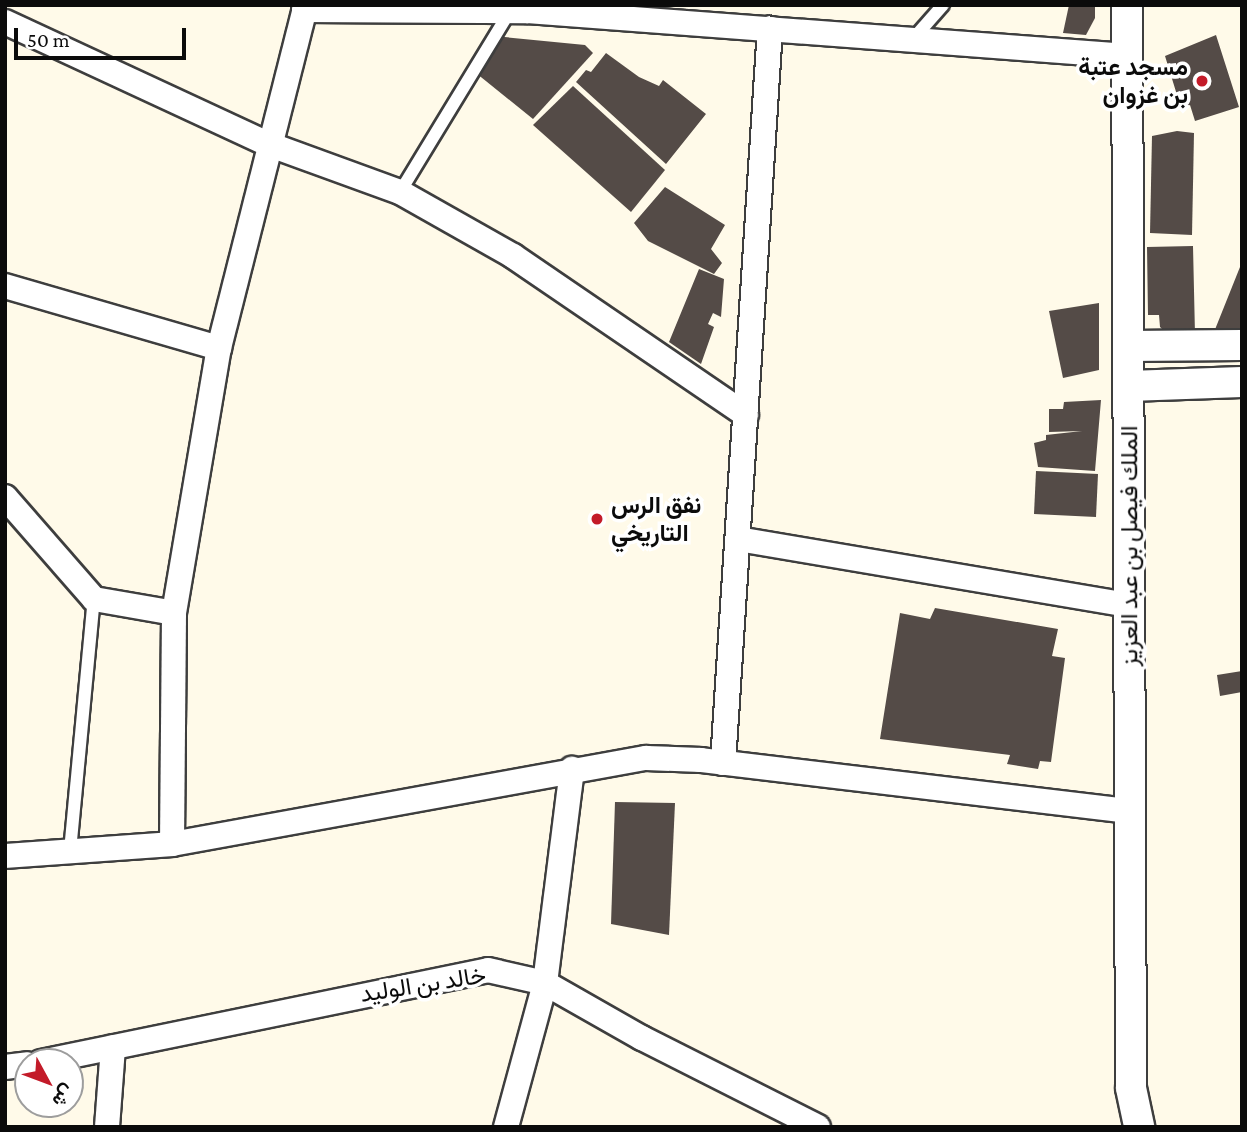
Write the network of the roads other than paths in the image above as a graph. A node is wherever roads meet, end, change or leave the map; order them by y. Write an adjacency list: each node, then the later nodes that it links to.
1 (943, 5): 8 (lane)
2 (1127, 5): 9 (street, الملك فيصل بن عبد العزيز)
3 (305, 8): 4 (street); 10 (street)
4 (518, 9): 5 (street); 11 (lane)
5 (562, 9): 7 (street)
6 (5, 22): 10 (street)
7 (770, 29): 8 (street); 18 (street)
8 (912, 40): 9 (street)
9 (1127, 56): 14 (street, الملك فيصل بن عبد العزيز)
10 (268, 144): 11 (street); 15 (street)
11 (400, 192): 18 (street)
12 (5, 286): 15 (street)
13 (1242, 345): 14 (street)
14 (1128, 346): 17 (street, الملك فيصل بن عبد العزيز)
15 (219, 348): 23 (street)
16 (1242, 382): 17 (street)
17 (1129, 386): 22 (street, الملك فيصل بن عبد العزيز)
18 (746, 415): 20 (street)
19 (5, 497): 21 (street)
20 (738, 539): 22 (street); 24 (street)
21 (93, 599): 23 (street); 28 (lane)
22 (1129, 605): 26 (street, الملك فيصل بن عبد العزيز)
23 (174, 613): 27 (street)
24 (723, 763): 25 (street); 26 (street)
25 (572, 769): 27 (street); 30 (street)
26 (1130, 811): 33 (street, الملك فيصل بن عبد العزيز)
27 (172, 844): 28 (street)
28 (70, 851): 29 (street)
29 (5, 856)
30 (545, 983): 31 (street, خالد بن الوليد); 35 (street); 36 (street, خالد بن الوليد)
31 (113, 1047): 32 (street, خالد بن الوليد); 34 (street)
32 (84, 1053)
33 (1131, 1088): 37 (street, الملك فيصل بن عبد العزيز); 38 (street, الملك فيصل بن عبد العزيز)
34 (107, 1127)
35 (506, 1127)
36 (818, 1127)
37 (1117, 1127)
38 (1139, 1127)

